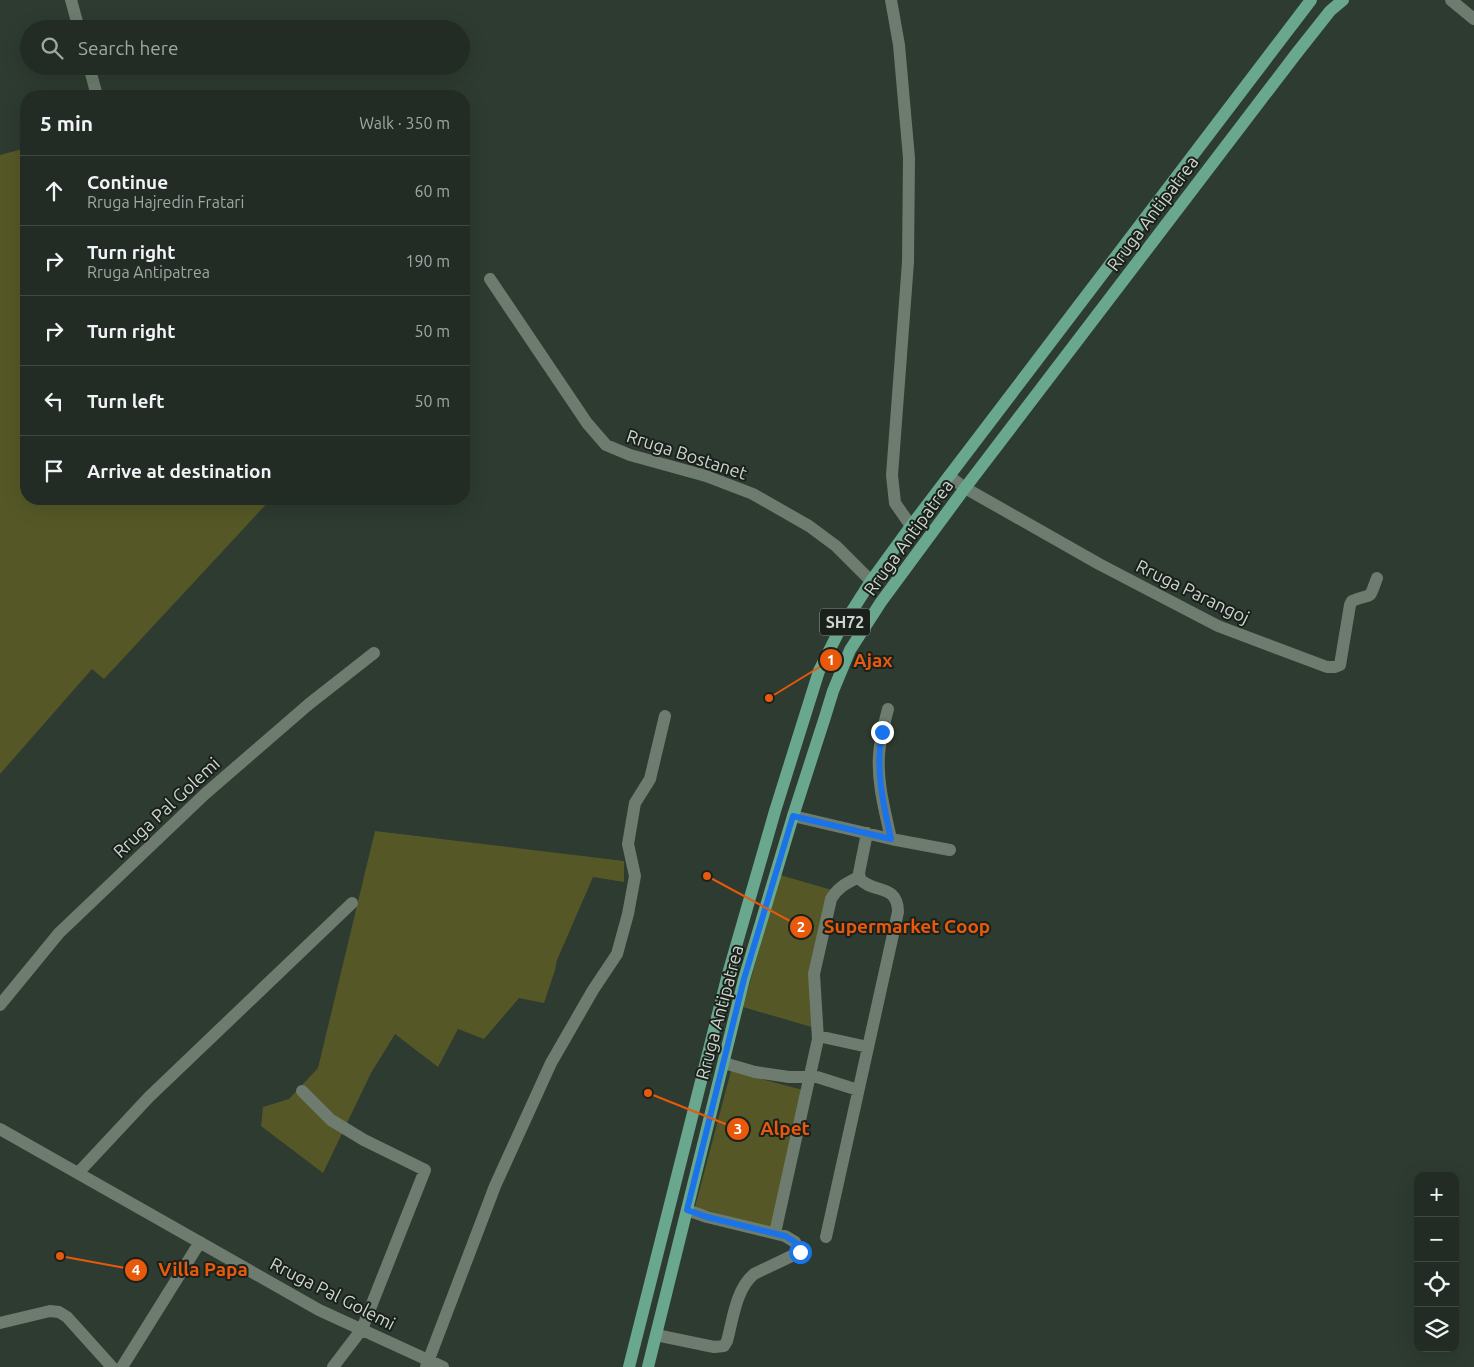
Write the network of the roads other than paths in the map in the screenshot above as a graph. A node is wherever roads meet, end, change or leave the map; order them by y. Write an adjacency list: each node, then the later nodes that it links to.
1 (71, 0): 6 (street)
2 (892, 0): 13 (street)
3 (1310, 0): 11 (main road, Rruga Antipatrea / SH72)
4 (1343, 0): 12 (main road, Rruga Antipatrea / SH72)
5 (1451, 0): 7 (street)
6 (77, 20)
7 (1474, 20)
8 (91, 75): 9 (street)
9 (95, 90)
10 (490, 279): 15 (street, Rruga Bostanet)
11 (949, 476): 12 (street, Rruga Parangoj); 13 (main road, Rruga Antipatrea / SH72)
12 (965, 488): 14 (street, Rruga Parangoj); 19 (main road, Rruga Antipatrea / SH72)
13 (911, 526): 15 (main road, Rruga Antipatrea / SH72)
14 (1376, 578)
15 (871, 581): 46 (main road, Rruga Antipatrea / SH72)
16 (374, 653): 25 (street, Rruga Pal Golemi)
17 (888, 709): 21 (street)
18 (665, 716): 41 (street)
19 (793, 816): 20 (street); 28 (main road, Rruga Antipatrea / SH72)
20 (868, 833): 21 (street); 23 (street)
21 (891, 839): 22 (street)
22 (950, 850)
23 (859, 877): 26 (street); 27 (street)
24 (352, 903): 33 (street)
25 (0, 1005)
26 (818, 1036): 27 (street); 29 (street)
27 (868, 1047): 30 (street)
28 (724, 1063): 29 (street); 34 (main road, Rruga Antipatrea / SH72)
29 (810, 1076): 30 (street); 35 (street)
30 (858, 1090): 36 (street)
31 (302, 1091): 39 (street)
32 (0, 1129): 33 (street, Rruga Pal Golemi)
33 (78, 1173): 37 (street, Rruga Pal Golemi)
34 (687, 1210): 35 (street); 40 (main road, Rruga Antipatrea / SH72)
35 (776, 1234): 40 (street)
36 (826, 1237)
37 (200, 1242): 39 (street, Rruga Pal Golemi); 43 (street)
38 (0, 1323): 42 (street)
39 (362, 1329): 41 (street, Rruga Pal Golemi); 44 (street)
40 (656, 1335): 47 (main road, Rruga Antipatrea / SH72)
41 (428, 1364): 45 (street, Rruga Pal Golemi)
42 (112, 1367)
43 (122, 1367)
44 (333, 1367)
45 (443, 1367)
46 (628, 1367)
47 (648, 1367)

